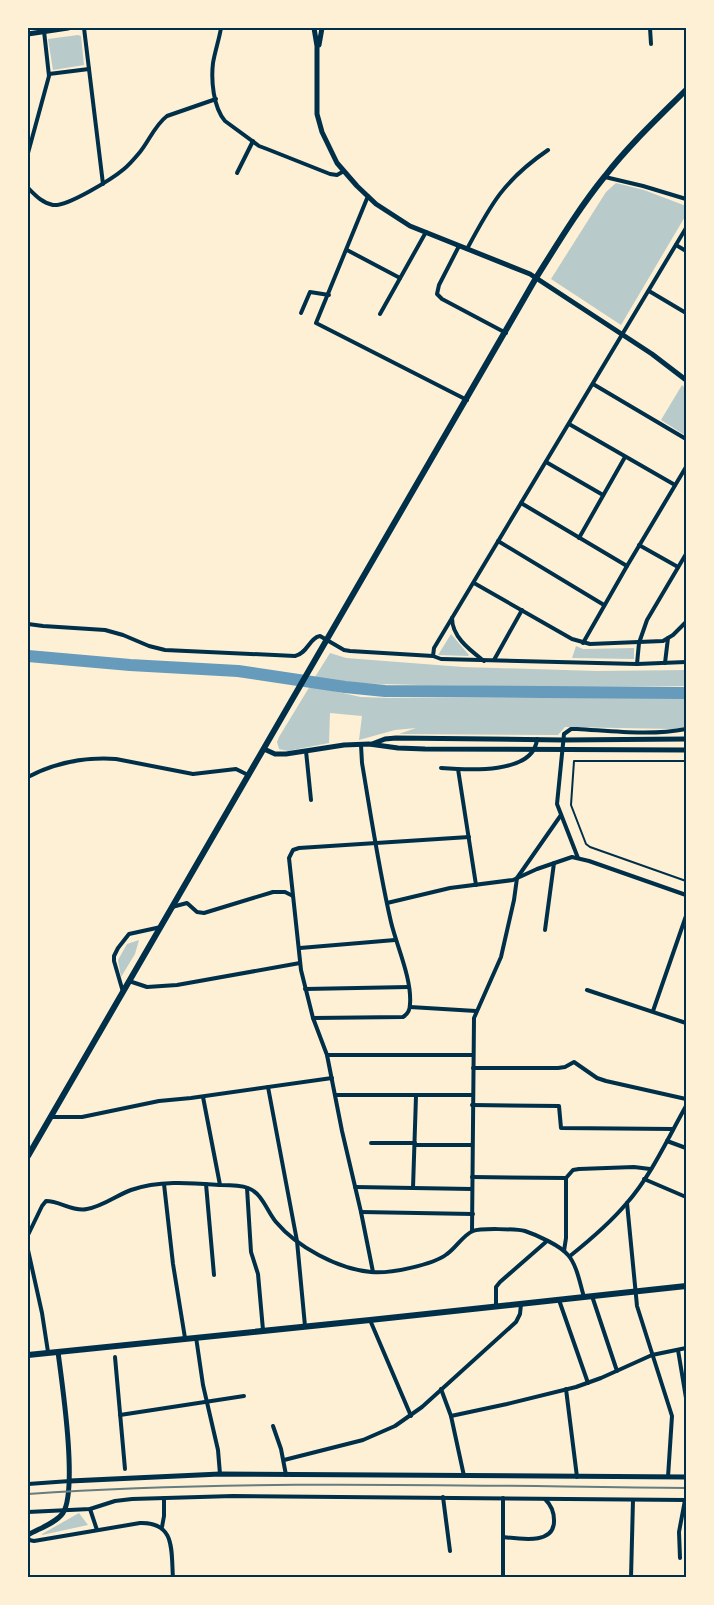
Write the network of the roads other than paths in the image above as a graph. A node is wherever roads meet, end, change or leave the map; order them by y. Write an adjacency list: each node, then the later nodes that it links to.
1 (68, 28): 7 (street)
2 (84, 28): 10 (street)
3 (221, 28): 14 (street)
4 (314, 28): 11 (street)
5 (322, 28): 11 (street)
6 (650, 28): 9 (street)
7 (44, 31): 8 (street); 12 (street)
8 (28, 34)
9 (651, 44)
10 (89, 69): 12 (street); 21 (street)
11 (316, 70): 18 (street)
12 (50, 74): 17 (street)
13 (686, 90): 20 (main road)
14 (216, 99): 15 (street); 21 (street)
15 (253, 141): 18 (street); 19 (street)
16 (548, 150): 29 (street)
17 (28, 153)
18 (344, 171): 23 (street)
19 (237, 174)
20 (605, 177): 24 (street); 33 (main road)
21 (103, 184): 22 (street)
22 (28, 188)
23 (368, 196): 26 (street); 30 (street)
24 (686, 199)
25 (686, 228): 27 (street)
26 (426, 232): 28 (street); 32 (street)
27 (676, 245): 31 (street); 34 (street)
28 (459, 246): 29 (street); 39 (street)
29 (467, 249): 33 (street)
30 (347, 250): 32 (street); 35 (street)
31 (686, 251)
32 (400, 278): 38 (street)
33 (536, 278): 39 (main road); 40 (street)
34 (649, 290): 37 (street); 40 (street)
35 (329, 295): 36 (street); 43 (street)
36 (301, 313)
37 (686, 313)
38 (380, 314)
39 (506, 332): 43 (main road)
40 (623, 334): 41 (street); 42 (street)
41 (686, 380)
42 (593, 384): 44 (street); 45 (street)
43 (466, 400): 65 (main road)
44 (569, 424): 46 (street); 47 (street)
45 (686, 439)
46 (625, 458): 49 (street); 50 (street)
47 (546, 462): 50 (street); 51 (street)
48 (686, 467): 49 (street)
49 (675, 485): 54 (street)
50 (603, 496): 52 (street)
51 (521, 504): 52 (street); 53 (street)
52 (579, 538): 56 (street)
53 (498, 541): 58 (street); 59 (street)
54 (639, 545): 56 (street); 57 (street)
55 (686, 554): 57 (street)
56 (627, 566): 59 (street)
57 (678, 567): 67 (street)
58 (474, 583): 60 (street); 61 (street)
59 (604, 605): 66 (street)
60 (522, 610): 66 (street); 69 (street)
61 (452, 618): 68 (street); 70 (street)
62 (686, 622): 64 (street)
63 (28, 624): 65 (street)
64 (668, 638): 67 (street); 72 (street)
65 (327, 640): 68 (street); 82 (main road)
66 (583, 643): 67 (street)
67 (638, 643): 73 (street)
68 (433, 656): 70 (street)
69 (494, 660): 70 (street); 73 (street)
70 (484, 661)
71 (686, 662): 72 (street)
72 (665, 663): 73 (street)
73 (637, 664)
74 (686, 729): 75 (street)
75 (675, 731): 76 (street); 79 (street)
76 (678, 739): 77 (street); 79 (street)
77 (686, 739)
78 (537, 740): 79 (street); 80 (street); 83 (street)
79 (563, 740): 84 (street)
80 (369, 744): 81 (street); 83 (street)
81 (361, 745): 86 (street); 95 (street)
82 (264, 749): 86 (street); 90 (main road)
83 (536, 749): 84 (street); 89 (street)
84 (562, 750): 85 (street); 93 (street)
85 (686, 750)
86 (306, 751): 92 (street)
87 (686, 761): 99 (lane)
88 (441, 768): 89 (street)
89 (458, 769): 94 (street)
90 (249, 775): 91 (street); 104 (main road)
91 (28, 777)
92 (311, 800)
93 (561, 815): 96 (street); 98 (street)
94 (469, 838): 95 (street); 100 (street)
95 (376, 844): 102 (street); 103 (street)
96 (578, 858): 97 (street); 101 (street)
97 (554, 863): 98 (street); 107 (street)
98 (518, 878): 100 (street); 117 (street)
99 (686, 881)
100 (476, 885): 103 (street)
101 (686, 895)
102 (293, 896): 104 (street); 109 (street)
103 (386, 903): 108 (street)
104 (172, 907): 106 (main road)
105 (686, 916): 118 (street)
106 (161, 927): 111 (main road); 115 (street)
107 (545, 930)
108 (395, 940): 109 (street); 112 (street)
109 (300, 948): 110 (street)
110 (300, 963): 111 (street); 113 (street)
111 (129, 981): 115 (main road)
112 (409, 987): 113 (street); 116 (street)
113 (305, 989): 119 (street)
114 (587, 990): 118 (street)
115 (123, 992): 133 (main road)
116 (410, 1007): 117 (street); 119 (street)
117 (476, 1011): 121 (street)
118 (653, 1011): 120 (street)
119 (313, 1018): 122 (street)
120 (686, 1023)
121 (473, 1055): 122 (street); 123 (street)
122 (327, 1056): 124 (street)
123 (473, 1068): 127 (street); 130 (street)
124 (332, 1078): 125 (street); 126 (street)
125 (268, 1087): 129 (street); 158 (street)
126 (336, 1095): 128 (street); 148 (street)
127 (472, 1095): 128 (street); 131 (street)
128 (416, 1096): 137 (street)
129 (203, 1097): 133 (street); 147 (street)
130 (686, 1099)
131 (472, 1105): 134 (street); 138 (street)
132 (686, 1106): 134 (street)
133 (50, 1117): 140 (main road)
134 (673, 1129): 135 (street)
135 (667, 1141): 139 (street); 141 (street)
136 (371, 1143): 137 (street)
137 (415, 1144): 138 (street); 150 (street)
138 (472, 1145): 142 (street)
139 (686, 1148)
140 (28, 1156)
141 (650, 1170): 143 (street); 144 (street)
142 (472, 1177): 143 (street); 151 (street)
143 (566, 1178): 161 (street)
144 (644, 1179): 152 (street); 153 (street)
145 (164, 1184): 146 (street); 157 (street); 176 (street)
146 (206, 1184): 147 (street); 164 (street)
147 (220, 1185): 149 (street)
148 (355, 1187): 150 (street); 154 (street)
149 (247, 1188): 158 (street); 174 (street)
150 (413, 1188): 151 (street)
151 (472, 1189): 155 (street)
152 (686, 1197)
153 (627, 1203): 162 (street); 166 (street)
154 (361, 1212): 155 (street); 163 (street)
155 (472, 1214): 156 (street)
156 (472, 1231): 159 (street); 163 (street)
157 (28, 1235)
158 (297, 1241): 163 (street); 173 (street)
159 (547, 1241): 161 (street); 171 (street)
160 (28, 1250): 179 (street)
161 (564, 1251): 162 (street)
162 (570, 1256): 168 (street)
163 (372, 1272)
164 (214, 1275)
165 (686, 1286): 166 (main road)
166 (635, 1291): 167 (main road); 182 (street)
167 (592, 1296): 168 (main road); 184 (street)
168 (584, 1297): 169 (main road)
169 (559, 1300): 170 (main road); 185 (street)
170 (521, 1304): 171 (main road); 186 (street)
171 (496, 1306): 172 (main road)
172 (370, 1320): 173 (main road); 192 (street)
173 (305, 1326): 174 (main road)
174 (262, 1330): 175 (main road)
175 (196, 1337): 176 (main road); 190 (street)
176 (185, 1338): 180 (main road)
177 (686, 1348): 178 (street)
178 (678, 1350): 182 (street); 189 (street)
179 (48, 1352): 180 (main road); 181 (main road)
180 (58, 1352): 203 (street)
181 (28, 1355)
182 (652, 1355): 184 (street); 201 (street)
183 (115, 1357): 191 (street)
184 (617, 1371): 185 (street)
185 (588, 1383): 187 (street)
186 (441, 1389): 192 (street); 193 (street)
187 (566, 1389): 193 (street); 200 (street)
188 (244, 1396): 190 (street)
189 (686, 1398)
190 (206, 1402): 191 (street); 197 (street)
191 (120, 1416): 196 (street)
192 (411, 1416): 195 (street)
193 (451, 1416): 199 (street)
194 (273, 1426): 195 (street)
195 (284, 1460): 198 (street)
196 (125, 1469)
197 (220, 1474): 198 (street); 203 (street)
198 (286, 1475): 199 (street)
199 (464, 1476): 200 (street)
200 (578, 1476): 201 (street)
201 (668, 1477): 202 (street)
202 (686, 1477)
203 (70, 1482): 204 (street); 212 (street)
204 (28, 1484)
205 (443, 1497): 206 (street); 207 (street); 218 (street)
206 (164, 1498): 211 (street); 214 (street)
207 (504, 1498): 208 (street); 217 (street)
208 (545, 1499): 209 (street); 217 (street)
209 (633, 1500): 210 (street); 222 (street)
210 (686, 1500): 219 (street)
211 (90, 1509): 212 (street); 215 (street)
212 (65, 1510): 213 (street); 216 (street)
213 (28, 1512)
214 (162, 1527): 215 (street); 220 (street)
215 (97, 1530): 216 (street)
216 (28, 1536)
217 (503, 1538): 221 (street)
218 (450, 1551)
219 (680, 1558)
220 (173, 1578)
221 (504, 1578)
222 (631, 1578)

